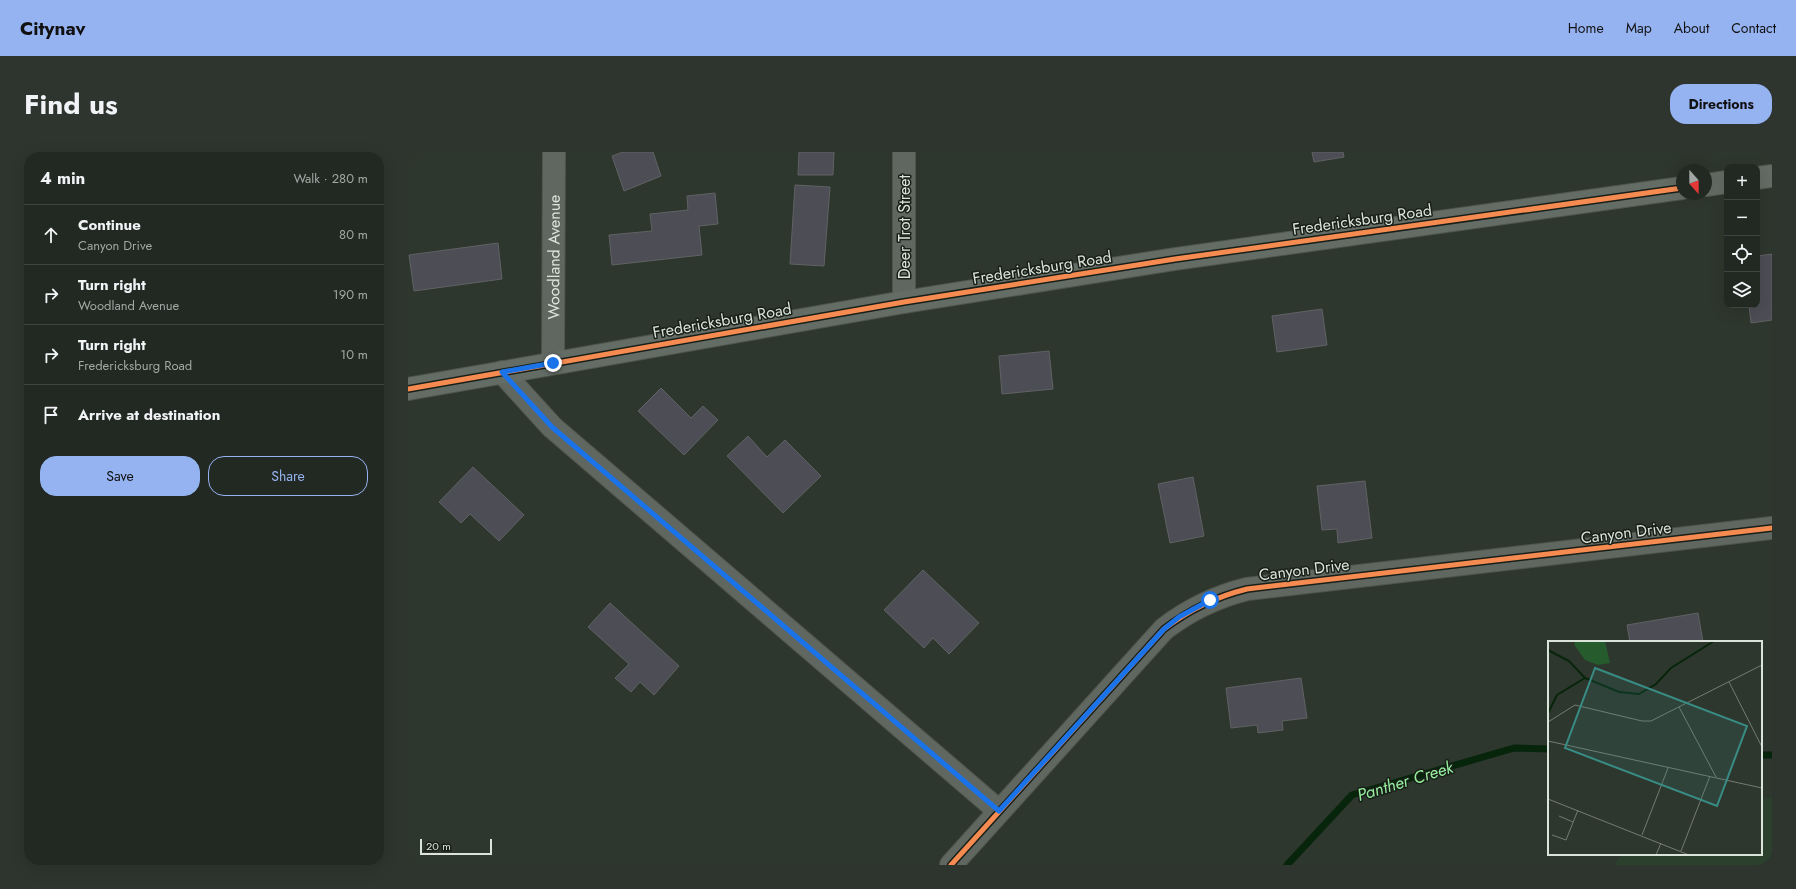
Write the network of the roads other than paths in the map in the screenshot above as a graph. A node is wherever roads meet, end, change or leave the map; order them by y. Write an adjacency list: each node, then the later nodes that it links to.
1 (554, 152): 9 (street, Woodland Avenue)
2 (904, 152): 8 (street, Deer Trot Street)
3 (1772, 176): 4 (street)
4 (1760, 178)
5 (1724, 182): 6 (street)
6 (1712, 184)
7 (1676, 189): 8 (street, Fredericksburg Road)
8 (904, 302): 9 (street, Fredericksburg Road)
9 (553, 363): 10 (street, Fredericksburg Road)
10 (502, 372): 11 (street, Fredericksburg Road); 13 (street)
11 (408, 389)
12 (1772, 528): 13 (street, Canyon Drive)
13 (999, 811): 14 (street, Canyon Drive)
14 (951, 865)

